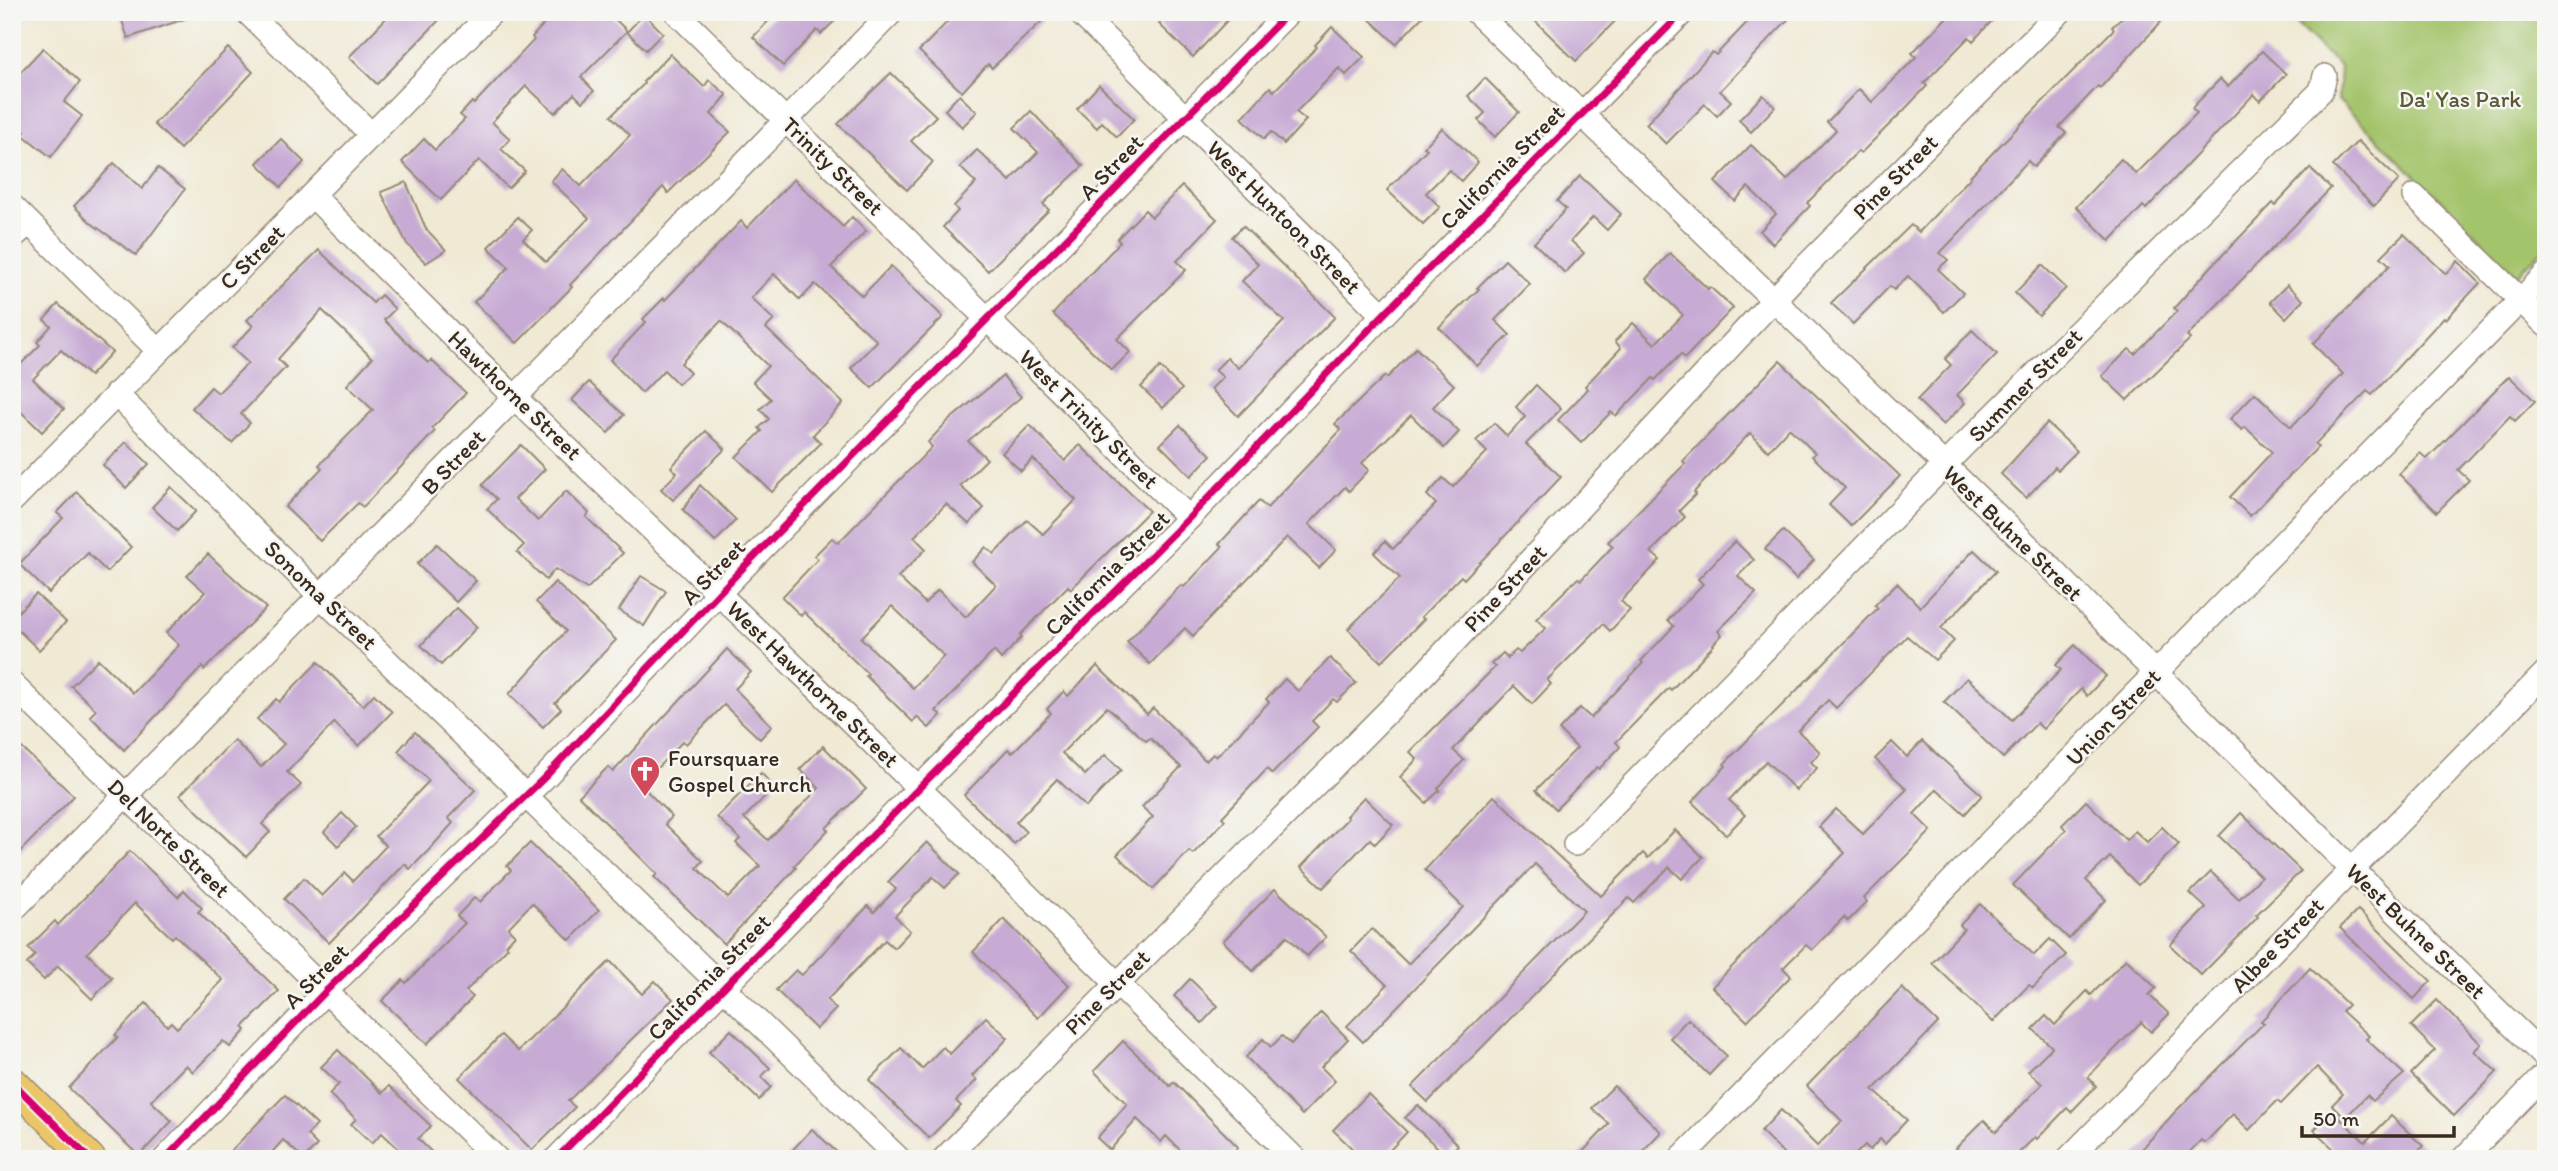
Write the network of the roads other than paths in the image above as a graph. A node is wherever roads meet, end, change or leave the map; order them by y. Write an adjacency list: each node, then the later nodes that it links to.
1 (247, 12): 14 (street)
2 (492, 12): 14 (street, C Street)
3 (676, 12): 13 (street, Trinity Street)
4 (892, 12): 13 (street, B Street)
5 (1079, 12): 12 (street, West Huntoon Street)
6 (1289, 12): 12 (street, A Street)
7 (1476, 12): 11 (street, West Buhne Street)
8 (1683, 12): 11 (street, California Street)
9 (2060, 12): 20 (street, Pine Street)
10 (2325, 76): 27 (street, Summer Street)
11 (1581, 114): 20 (street, West Buhne Street); 21 (street, California Street)
12 (1185, 119): 21 (street, West Huntoon Street); 22 (street, A Street)
13 (787, 121): 22 (street, Trinity Street); 26 (street, B Street)
14 (372, 135): 15 (street, C Street)
15 (313, 196): 24 (street, C Street); 26 (street, Hawthorne Street)
16 (2414, 196): 19 (street)
17 (18, 222): 24 (street)
18 (2546, 274): 19 (street, Union Street)
19 (2519, 301): 23 (street); 33 (street, Union Street)
20 (1773, 302): 27 (street, West Buhne Street); 41 (street, Pine Street)
21 (1383, 315): 29 (street, California Street)
22 (989, 320): 29 (street, West Trinity Street); 30 (street, A Street)
23 (2546, 325)
24 (159, 351): 25 (street, C Street)
25 (116, 394): 28 (street, C Street); 31 (street, Sonoma Street)
26 (515, 398): 30 (street, Hawthorne Street); 31 (street, B Street)
27 (1944, 467): 33 (street, West Buhne Street); 38 (street, Summer Street)
28 (12, 501)
29 (1189, 518): 35 (street, California Street)
30 (719, 593): 35 (street, West Hawthorne Street); 36 (street, A Street)
31 (322, 596): 36 (street, Sonoma Street); 37 (street, B Street)
32 (2546, 672): 39 (street, Albee Street)
33 (2156, 673): 39 (street, West Buhne Street); 54 (street, Union Street)
34 (12, 684): 37 (street, Del Norte Street)
35 (919, 788): 41 (street, West Hawthorne Street); 42 (street, California Street)
36 (527, 794): 42 (street, Sonoma Street); 43 (street, A Street)
37 (126, 795): 40 (street, B Street); 43 (street, Del Norte Street)
38 (1575, 845)
39 (2352, 869): 44 (street, West Buhne Street); 55 (street, Albee Street)
40 (12, 911)
41 (1118, 982): 52 (street, Pine Street); 53 (street, West Hawthorne Street)
42 (725, 989): 50 (street, California Street); 51 (street, Sonoma Street)
43 (327, 991): 48 (street, A Street); 49 (street, Del Norte Street)
44 (2546, 1058)
45 (2546, 1073): 56 (street)
46 (12, 1082): 47 (main road)
47 (90, 1159)
48 (165, 1159)
49 (497, 1159)
50 (556, 1159)
51 (899, 1159)
52 (944, 1159)
53 (1295, 1159)
54 (1680, 1159)
55 (2068, 1159)
56 (2463, 1159)

